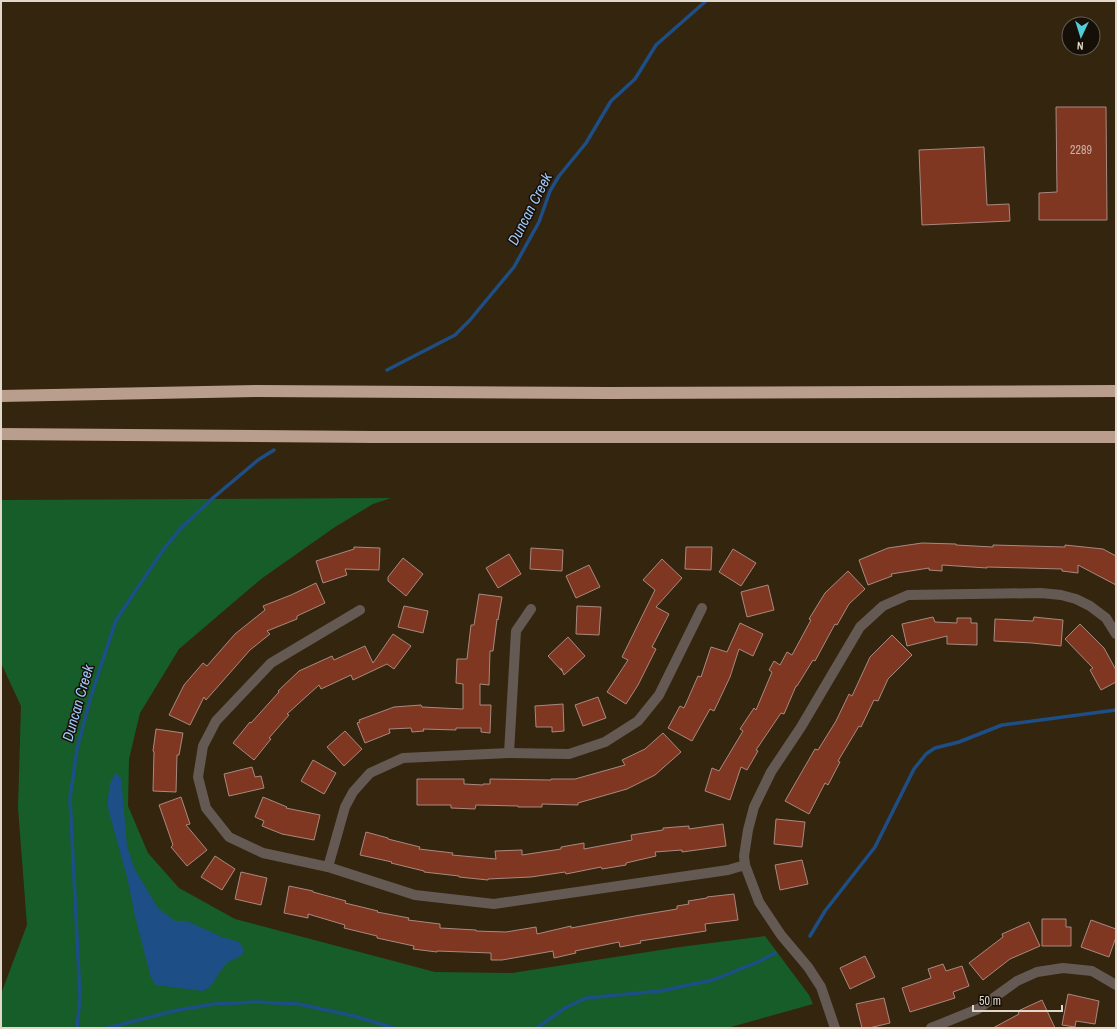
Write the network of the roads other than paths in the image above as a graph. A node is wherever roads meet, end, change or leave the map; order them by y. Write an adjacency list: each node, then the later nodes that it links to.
1 (1116, 392): 2 (highway)
2 (1, 396)
3 (1, 434): 4 (highway)
4 (1116, 437)
5 (702, 608): 9 (street)
6 (531, 609): 9 (street)
7 (360, 610): 11 (street)
8 (1116, 634): 10 (street)
9 (509, 753): 11 (street)
10 (745, 865): 11 (street); 13 (street)
11 (328, 867)
12 (1116, 985): 14 (street)
13 (835, 1028)
14 (931, 1028)

